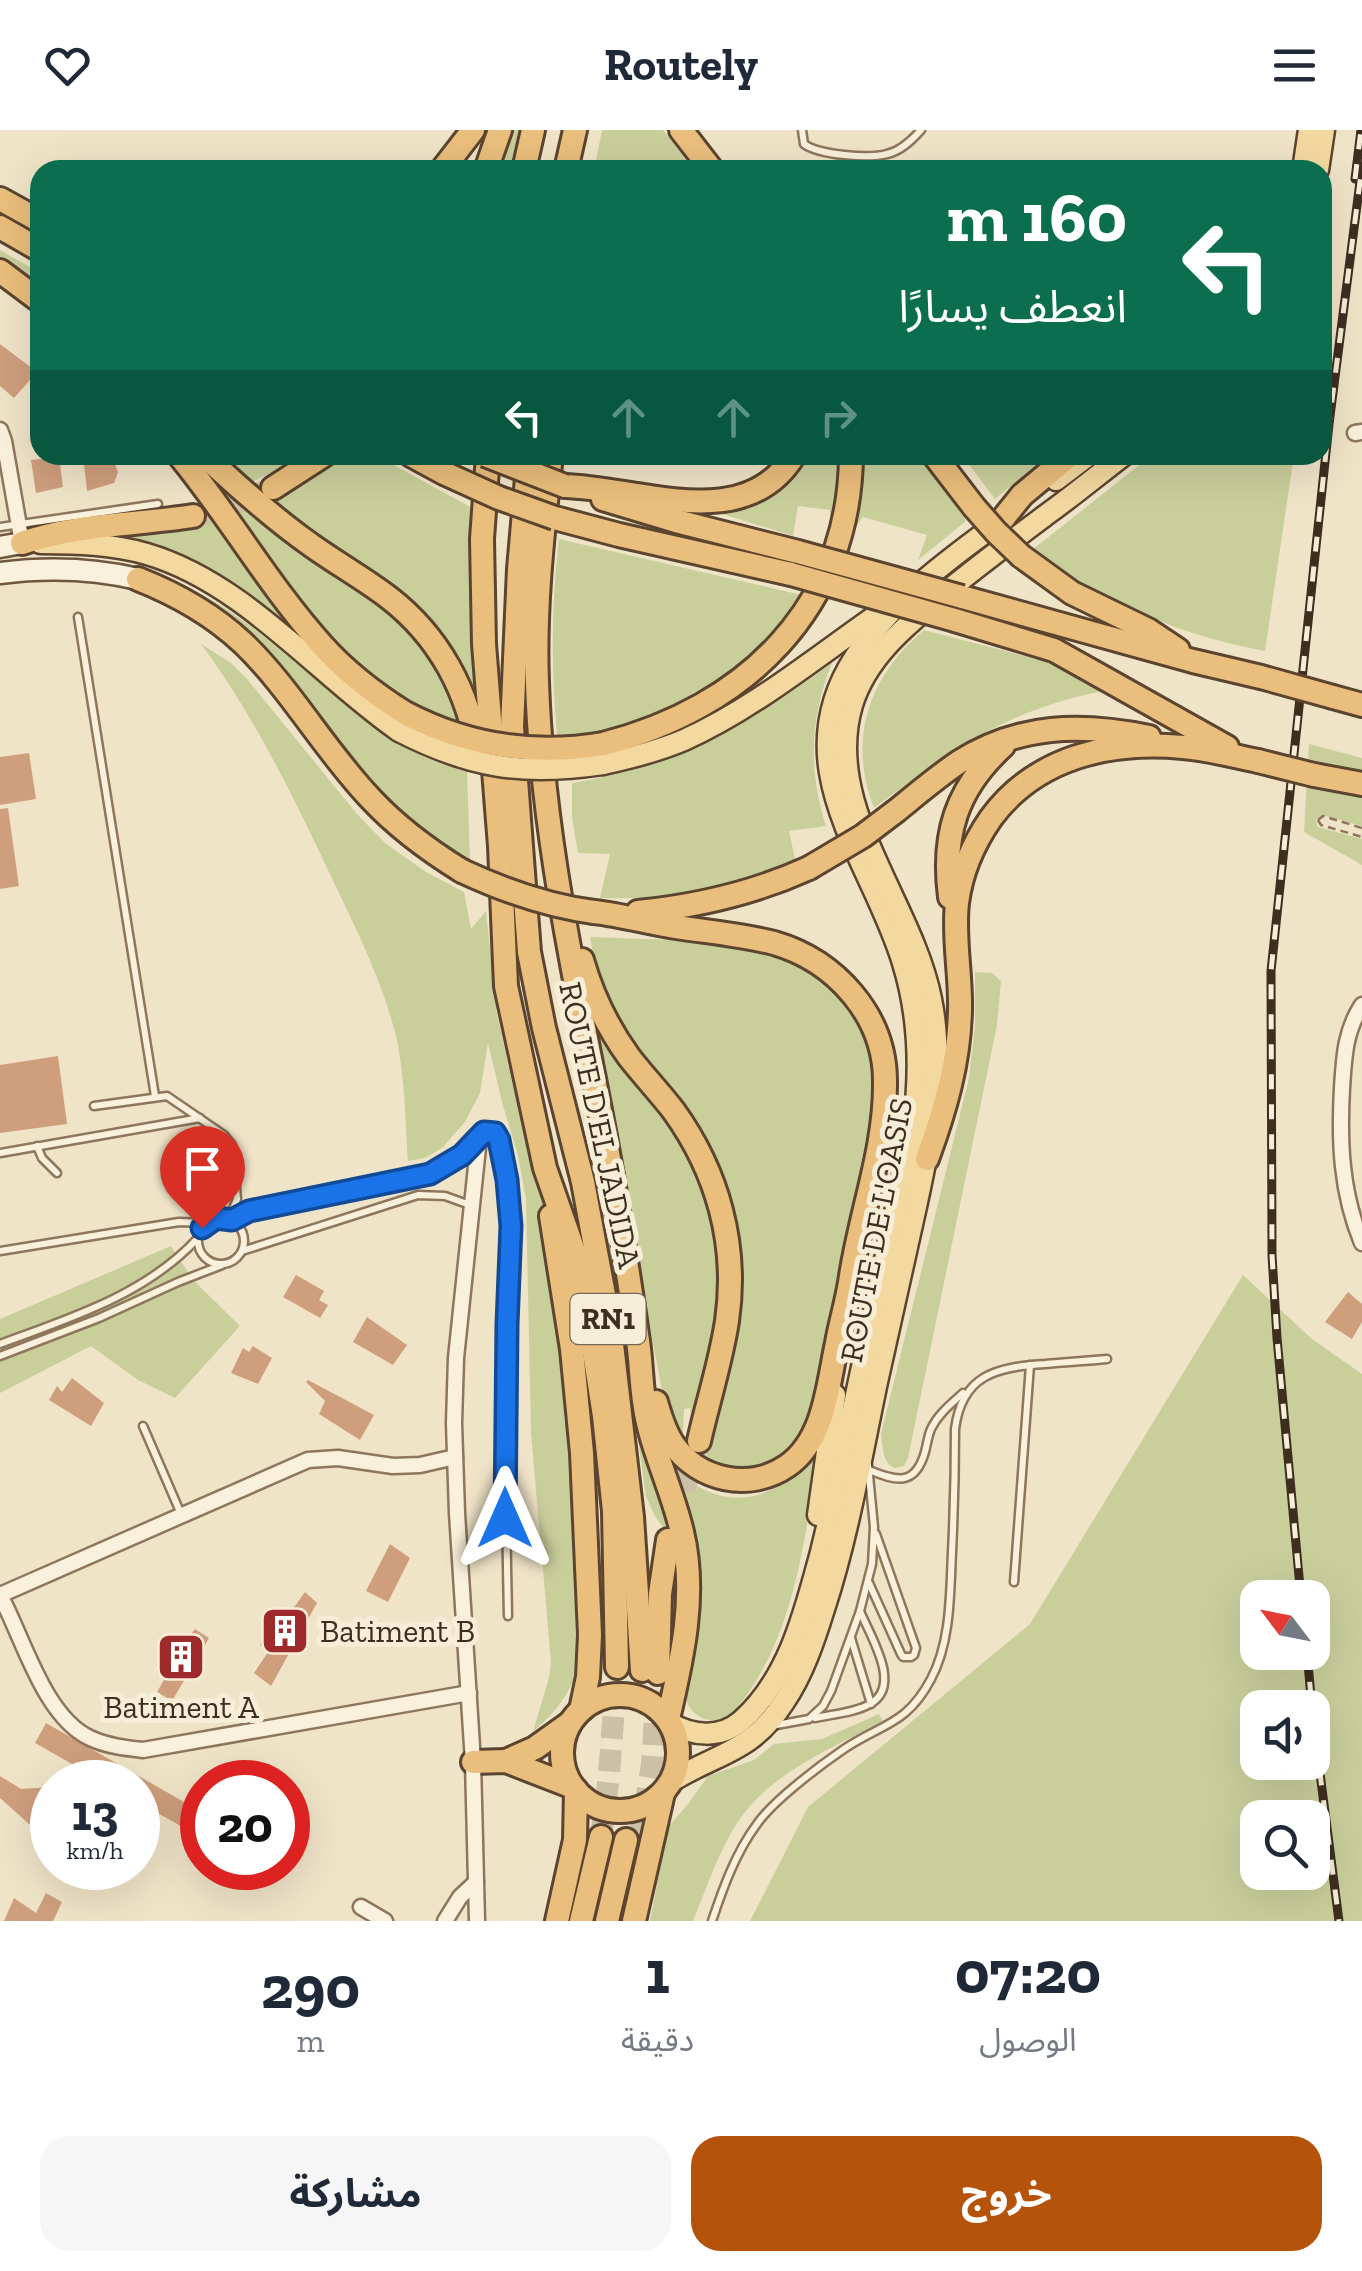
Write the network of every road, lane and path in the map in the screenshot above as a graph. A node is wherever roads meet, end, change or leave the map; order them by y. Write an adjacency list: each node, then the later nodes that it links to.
1 (473, 130): 11 (highway)
2 (500, 130): 12 (highway)
3 (533, 130): 13 (highway)
4 (575, 130): 14 (highway)
5 (588, 130): 15 (highway)
6 (681, 130): 16 (highway)
7 (802, 130): 8 (lane)
8 (921, 130)
9 (1309, 130): 17 (main road)
10 (1324, 130): 18 (main road)
11 (450, 160)
12 (490, 160)
13 (526, 160)
14 (568, 160)
15 (582, 160)
16 (704, 160)
17 (1304, 160)
18 (1320, 160)
19 (0, 197): 20 (highway); 21 (highway)
20 (30, 208)
21 (30, 215)
22 (0, 227): 23 (highway)
23 (30, 244)
24 (0, 271): 25 (highway)
25 (30, 294)
26 (0, 430): 49 (street)
27 (187, 465): 58 (highway)
28 (215, 465): 66 (highway)
29 (309, 465): 44 (highway)
30 (429, 465): 50 (highway, bridge)
31 (486, 465): 66 (highway, RN1)
32 (511, 465): 43 (highway, bridge)
33 (528, 465): 102 (highway, ROUTE D'EL JADIDA / RN1)
34 (550, 465): 67 (highway)
35 (786, 465): 43 (highway)
36 (850, 465): 61 (highway)
37 (942, 465): 42 (highway)
38 (949, 465): 42 (highway)
39 (1058, 465): 47 (highway)
40 (1076, 465): 47 (main road, ROUTE DE L'OASIS)
41 (1111, 465): 77 (main road, ROUTE DE L'OASIS)
42 (956, 484): 56 (highway, bridge)
43 (565, 486): 50 (highway)
44 (273, 488)
45 (158, 504): 49 (lane)
46 (193, 516): 49 (highway)
47 (1000, 521): 53 (main road, ROUTE DE L'OASIS)
48 (0, 527): 49 (lane)
49 (13, 538): 58 (main road)
50 (794, 563): 54 (highway, bridge)
51 (0, 574): 52 (main road)
52 (138, 579): 68 (highway, bridge)
53 (914, 588): 61 (main road); 105 (main road, ROUTE DE L'OASIS)
54 (959, 609): 56 (highway); 62 (highway)
55 (78, 618): 71 (lane)
56 (1193, 661): 57 (highway, bridge)
57 (1362, 705)
58 (402, 722): 61 (highway, bridge)
59 (1017, 736): 60 (highway); 68 (highway, bridge); 69 (highway)
60 (1186, 747): 62 (highway); 69 (highway)
61 (603, 754)
62 (1258, 760): 63 (highway, bridge)
63 (1362, 784)
64 (1362, 828): 65 (path)
65 (1362, 837)
66 (500, 846): 78 (highway, ROUTE D'EL JADIDA / RN1)
67 (554, 856): 90 (highway); 96 (highway)
68 (605, 913): 88 (highway)
69 (956, 920): 77 (highway)
70 (1362, 1005): 84 (street)
71 (155, 1096): 72 (lane); 73 (lane)
72 (94, 1106)
73 (200, 1118): 75 (lane); 81 (lane)
74 (478, 1138): 80 (street); 81 (lane); 107 (lane)
75 (37, 1146): 76 (lane); 79 (lane)
76 (0, 1152)
77 (927, 1159): 97 (main road, ROUTE DE L'OASIS)
78 (545, 1168): 109 (highway, ROUTE D'EL JADIDA / RN1); 112 (highway)
79 (57, 1173)
80 (473, 1206): 86 (lane); 98 (street)
81 (230, 1219): 82 (lane); 86 (lane)
82 (206, 1223): 83 (lane); 85 (lane)
83 (198, 1239): 87 (lane); 89 (lane)
84 (1362, 1243)
85 (0, 1251)
86 (242, 1251): 87 (lane)
87 (222, 1265): 91 (lane)
88 (847, 1304): 90 (highway); 105 (main road)
89 (0, 1344)
90 (639, 1346): 114 (highway)
91 (0, 1356)
92 (1107, 1359): 93 (lane)
93 (1030, 1365): 94 (lane); 104 (lane)
94 (972, 1386): 99 (lane); 131 (lane)
95 (143, 1426): 100 (lane)
96 (699, 1440)
97 (864, 1443): 99 (lane); 115 (main road, ROUTE DE L'OASIS)
98 (455, 1458): 100 (street); 110 (street)
99 (869, 1470): 101 (lane)
100 (181, 1515): 110 (street)
101 (874, 1527): 103 (lane); 103 (lane)
102 (668, 1540)
103 (868, 1582): 106 (lane)
104 (1014, 1582)
105 (812, 1584): 114 (main road, ROUTE DE L'OASIS)
106 (860, 1611): 108 (lane); 111 (lane)
107 (508, 1616)
108 (850, 1636): 111 (lane); 113 (lane)
109 (617, 1667)
110 (469, 1693): 117 (street)
111 (871, 1704): 113 (lane)
112 (577, 1715): 114 (highway); 116 (highway); 119 (highway)
113 (809, 1719): 115 (lane)
114 (669, 1721): 118 (highway)
115 (765, 1727): 118 (main road, ROUTE DE L'OASIS)
116 (506, 1761): 117 (highway); 119 (highway)
117 (473, 1762): 121 (street)
118 (667, 1787): 119 (highway); 130 (highway)
119 (575, 1789): 126 (highway)
120 (601, 1837): 127 (highway)
121 (476, 1882): 124 (street); 125 (street)
122 (361, 1907): 123 (street)
123 (385, 1921)
124 (445, 1921)
125 (477, 1921)
126 (558, 1921)
127 (580, 1921)
128 (606, 1921): 129 (highway)
129 (623, 1921)
130 (634, 1921)
131 (712, 1921)

